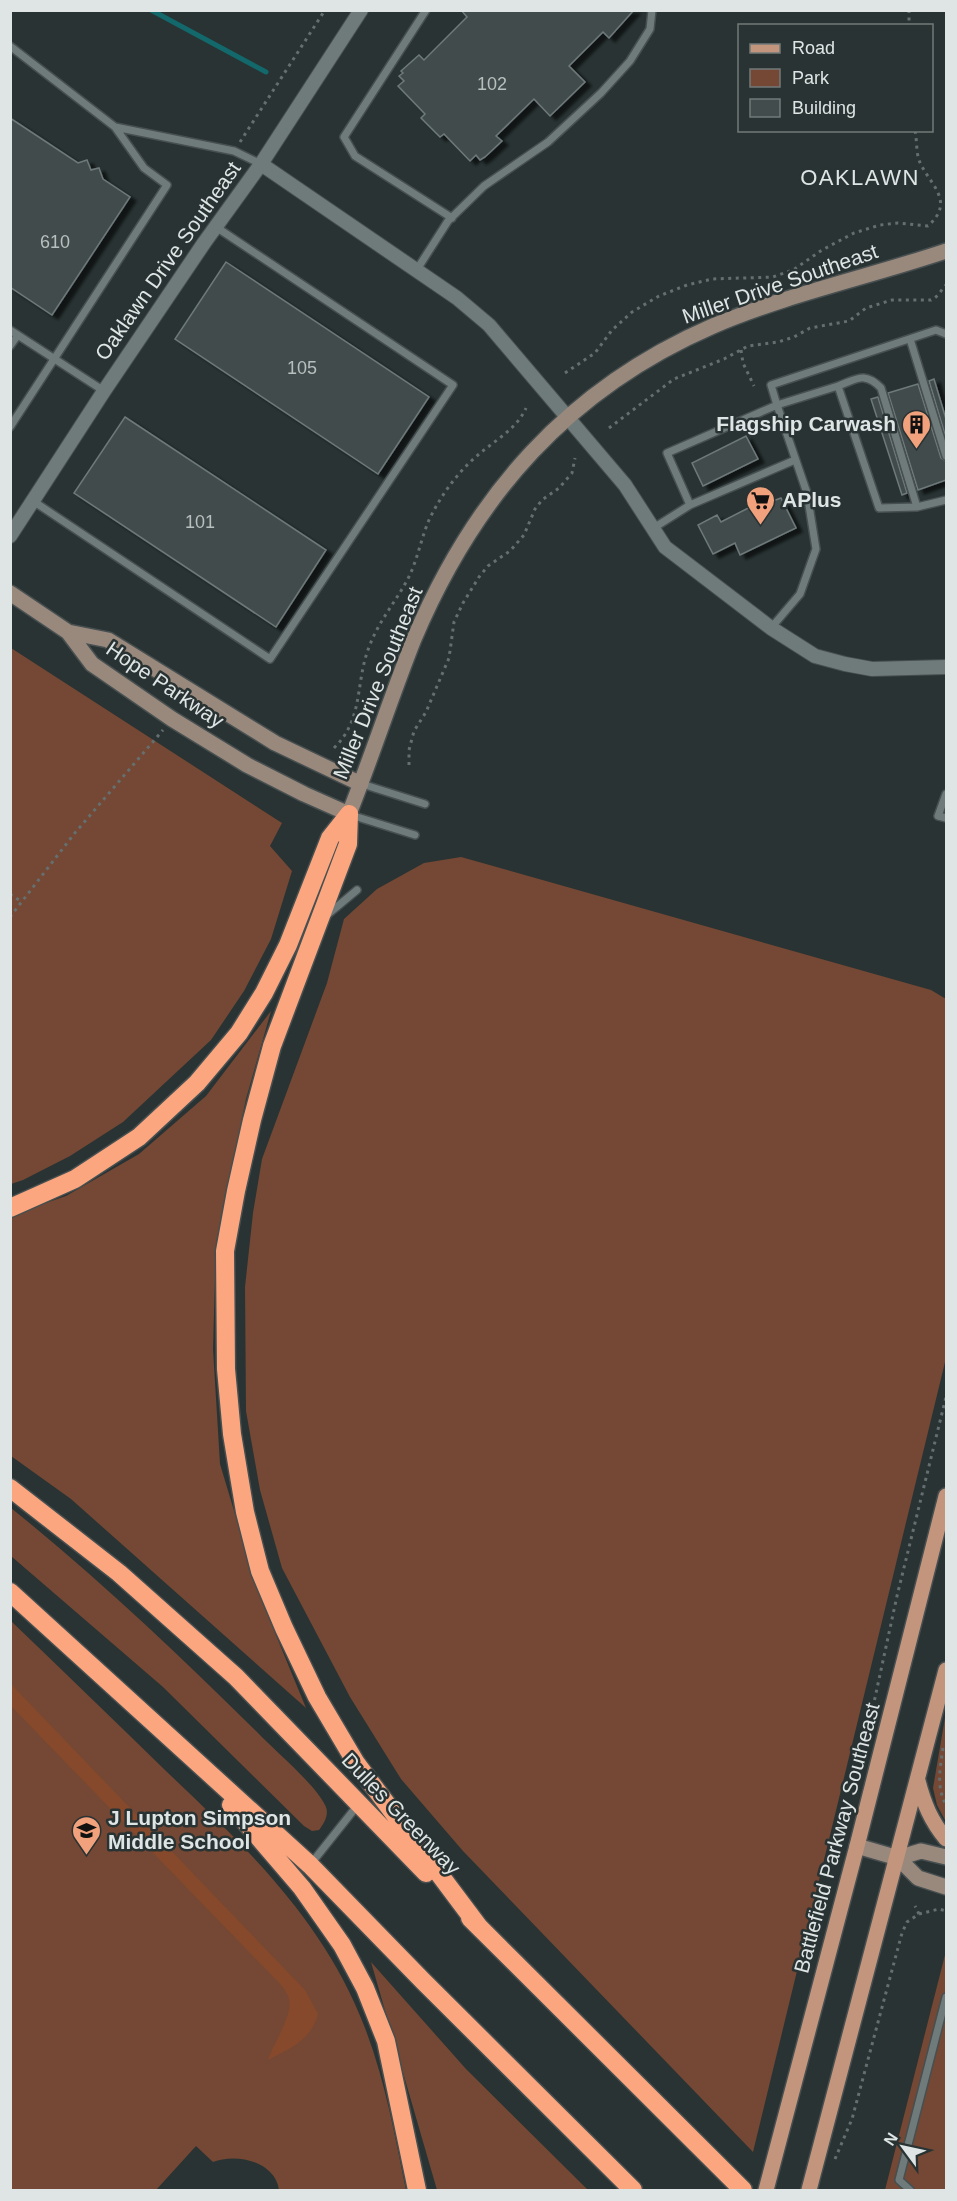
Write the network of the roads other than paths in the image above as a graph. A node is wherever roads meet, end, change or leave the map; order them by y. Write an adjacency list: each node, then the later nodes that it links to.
1 (361, 10): 6 (street, Oaklawn Drive Southeast)
2 (426, 10): 7 (lane)
3 (652, 10): 7 (lane)
4 (10, 46): 5 (lane)
5 (115, 127): 6 (lane); 16 (lane)
6 (261, 164): 8 (street, Oaklawn Drive Southeast); 10 (street)
7 (452, 218): 10 (lane)
8 (216, 227): 18 (street, Oaklawn Drive Southeast); 25 (lane)
9 (946, 251): 20 (street, Miller Drive Southeast)
10 (416, 271): 20 (street)
11 (10, 330): 13 (lane)
12 (946, 334): 14 (lane)
13 (18, 335): 15 (lane); 16 (lane)
14 (910, 339): 19 (lane); 22 (lane)
15 (10, 346)
16 (56, 360): 18 (lane); 21 (lane)
17 (838, 386): 19 (lane); 27 (lane); 27 (lane)
18 (105, 391): 25 (street, Oaklawn Drive Southeast)
19 (777, 405): 23 (lane); 26 (lane)
20 (568, 417): 28 (street); 34 (street, Miller Drive Southeast)
21 (10, 427)
22 (946, 456)
23 (795, 460): 26 (lane); 31 (lane)
24 (946, 500): 27 (lane)
25 (33, 501): 29 (street, Oaklawn Drive Southeast)
26 (690, 505): 28 (lane)
27 (917, 507)
28 (652, 529): 31 (street)
29 (10, 536)
30 (10, 593): 32 (street)
31 (771, 628): 33 (street)
32 (68, 632): 34 (street, Hope Parkway); 37 (street, Hope Parkway)
33 (946, 667)
34 (361, 784): 36 (lane, Hope Parkway); 37 (street, Miller Drive Southeast)
35 (946, 794): 38 (lane)
36 (425, 804)
37 (349, 814): 39 (lane, Hope Parkway); 41 (highway); 42 (highway)
38 (946, 818)
39 (415, 835)
40 (357, 890): 41 (lane)
41 (315, 932): 56 (highway)
42 (10, 1208)
43 (10, 1488): 49 (highway, Dulles Greenway)
44 (946, 1497): 51 (main road, Battlefield Parkway Southeast)
45 (10, 1592): 47 (highway)
46 (946, 1670): 48 (main road)
47 (177, 1742): 54 (highway); 58 (highway)
48 (917, 1779): 50 (main road); 53 (main road)
49 (359, 1803): 54 (lane); 56 (highway, Dulles Greenway)
50 (946, 1839)
51 (858, 1846): 53 (street); 61 (main road, Battlefield Parkway Southeast)
52 (946, 1857): 53 (street)
53 (897, 1858): 55 (street); 62 (main road)
54 (310, 1865): 59 (highway)
55 (946, 1887)
56 (479, 1927): 60 (highway, Dulles Greenway)
57 (946, 1996): 63 (lane)
58 (417, 2190)
59 (633, 2190)
60 (743, 2190)
61 (766, 2190)
62 (809, 2190)
63 (910, 2190)

